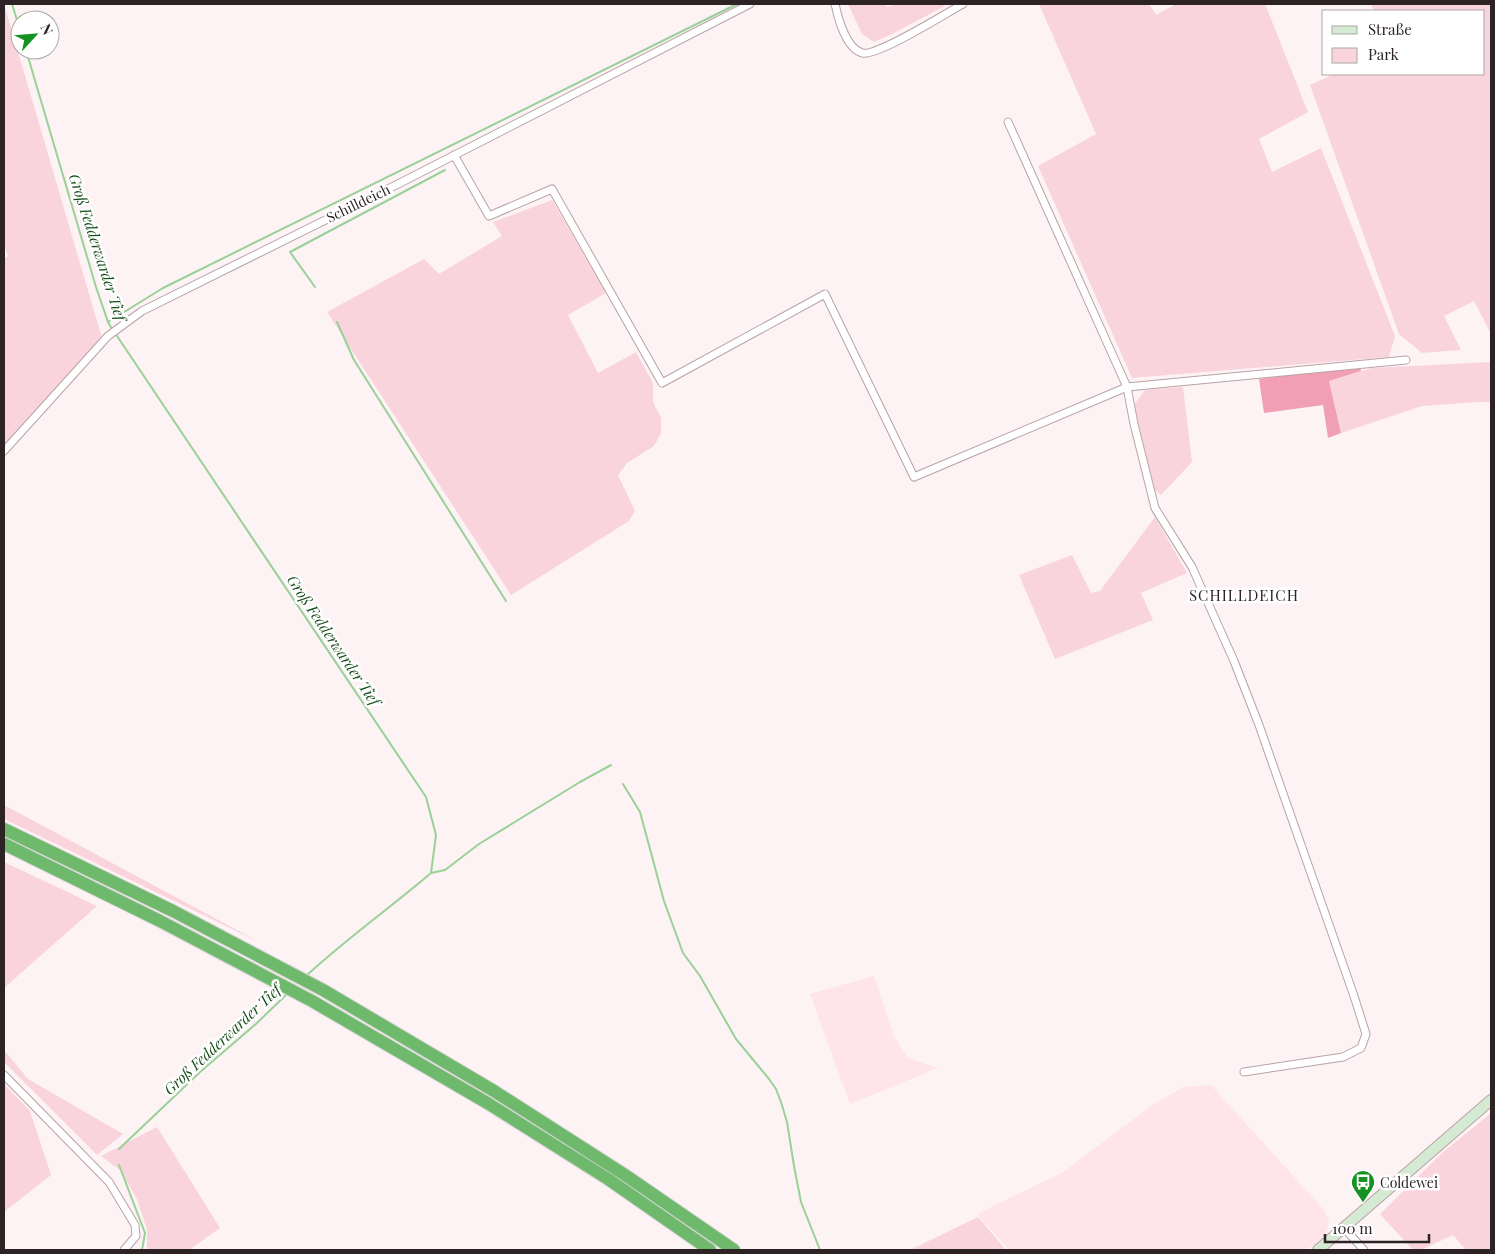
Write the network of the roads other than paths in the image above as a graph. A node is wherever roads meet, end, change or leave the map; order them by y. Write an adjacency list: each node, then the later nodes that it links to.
1 (750, 4): 5 (street, Schilldeich)
2 (835, 4): 3 (street)
3 (963, 4)
4 (1008, 122): 7 (street)
5 (454, 154): 7 (street); 8 (street, Schilldeich)
6 (1406, 360): 7 (street)
7 (1127, 387): 11 (street)
8 (4, 451)
9 (4, 829): 17 (highway)
10 (4, 844): 16 (highway)
11 (1244, 1072)
12 (4, 1075): 15 (street)
13 (1491, 1100): 14 (main road)
14 (1344, 1228): 18 (main road); 19 (street)
15 (124, 1250)
16 (710, 1250)
17 (734, 1250)
18 (1318, 1250)
19 (1364, 1250)

